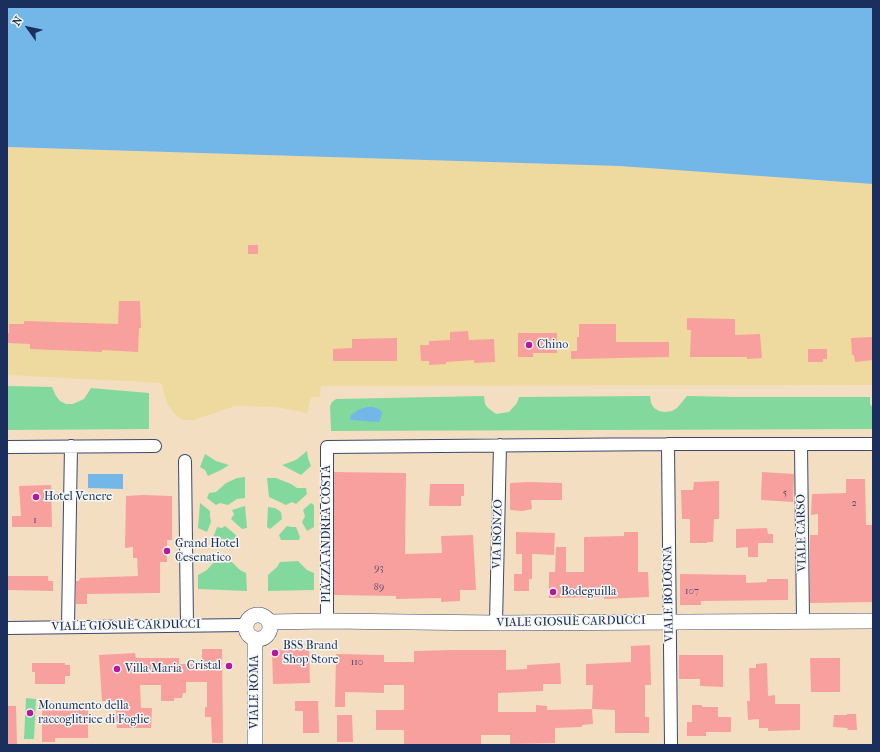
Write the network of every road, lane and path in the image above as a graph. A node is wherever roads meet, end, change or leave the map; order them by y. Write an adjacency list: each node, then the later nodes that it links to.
1 (668, 444): 3 (street); 4 (street); 10 (street, VIALE BOLOGNA)
2 (873, 444): 4 (street)
3 (500, 445): 9 (street, PIAZZA ANDREA COSTA); 14 (street, VIA ISONZO)
4 (801, 445): 11 (street, VIALE CARSO)
5 (71, 446): 6 (street); 7 (street); 17 (street)
6 (155, 446)
7 (7, 447)
8 (185, 461): 15 (street)
9 (327, 621): 13 (street, VIALE GIOSUÈ CARDUCCI); 14 (street, VIALE GIOSUÈ CARDUCCI)
10 (670, 621): 11 (street, VIALE GIOSUÈ CARDUCCI); 14 (street, VIALE GIOSUÈ CARDUCCI); 21 (street, VIALE BOLOGNA)
11 (803, 621): 12 (street, VIALE GIOSUÈ CARDUCCI)
12 (873, 621)
13 (269, 622): 16 (street); 19 (street)
14 (496, 623)
15 (187, 625): 16 (street, VIALE GIOSUÈ CARDUCCI); 17 (street, VIALE GIOSUÈ CARDUCCI)
16 (245, 625): 19 (street)
17 (68, 626): 18 (street, VIALE GIOSUÈ CARDUCCI)
18 (7, 628)
19 (255, 639): 20 (street, VIALE ROMA)
20 (255, 745)
21 (671, 745)

